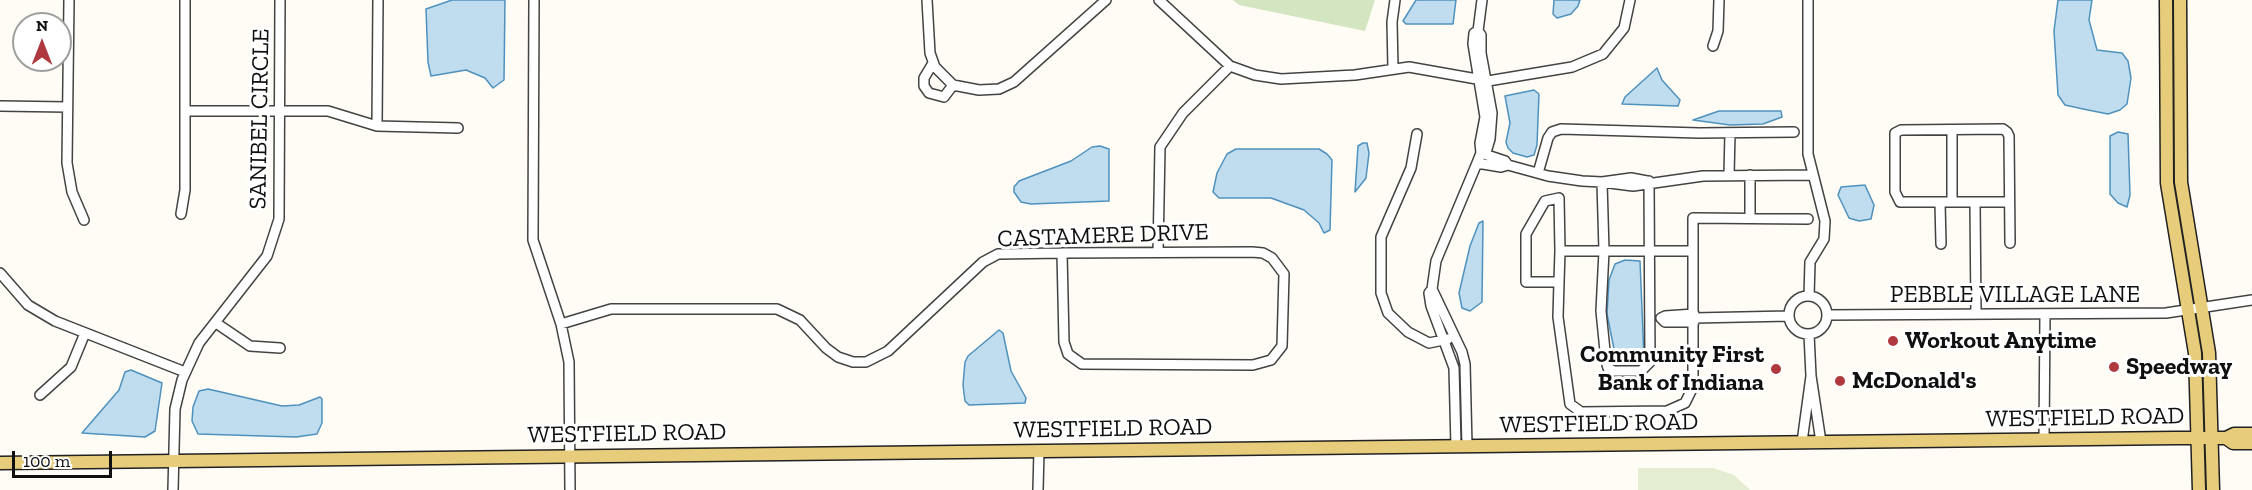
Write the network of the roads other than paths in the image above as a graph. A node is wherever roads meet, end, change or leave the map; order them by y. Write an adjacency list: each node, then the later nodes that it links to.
1 (69, 0): 23 (street)
2 (185, 0): 24 (street)
3 (280, 0): 25 (street, SANIBEL CIRCLE)
4 (378, 0): 26 (street)
5 (534, 0): 69 (street)
6 (927, 0): 17 (street)
7 (1106, 0): 21 (street)
8 (1159, 0): 18 (street)
9 (1395, 0): 19 (street)
10 (1482, 0): 20 (street)
11 (1630, 0): 20 (street)
12 (1719, 0): 16 (street)
13 (1808, 0): 36 (street)
14 (2166, 0): 61 (main road)
15 (2180, 0): 60 (main road)
16 (1713, 46)
17 (933, 63): 21 (street); 21 (street)
18 (1230, 66): 19 (street); 53 (street)
19 (1393, 68): 20 (street)
20 (1483, 81): 32 (street)
21 (953, 85)
22 (0, 106): 23 (street)
23 (67, 107): 46 (street)
24 (185, 111): 25 (street); 43 (street)
25 (280, 111): 26 (street); 68 (street, SANIBEL CIRCLE)
26 (377, 126): 27 (street)
27 (458, 128)
28 (1952, 130): 39 (street); 40 (street); 42 (street)
29 (1794, 132): 30 (street)
30 (1730, 133): 33 (street); 34 (street)
31 (1417, 134): 73 (street)
32 (1479, 158): 33 (street); 57 (street)
33 (1538, 173): 38 (street)
34 (1729, 175): 35 (street); 37 (street)
35 (1750, 175): 36 (street); 44 (street)
36 (1812, 175): 58 (street)
37 (1649, 181): 38 (street); 51 (street)
38 (1602, 182): 50 (street)
39 (1940, 202): 40 (street); 48 (street)
40 (1952, 202): 41 (street)
41 (1976, 202): 42 (street); 62 (street)
42 (2009, 202): 47 (street)
43 (181, 214)
44 (1750, 218): 45 (street); 52 (street)
45 (1808, 219)
46 (84, 220)
47 (2010, 243)
48 (1941, 244)
49 (1560, 251): 50 (street); 56 (street); 56 (street)
50 (1604, 251): 51 (street); 66 (street)
51 (1649, 251): 52 (street); 66 (street)
52 (1693, 251): 67 (street)
53 (1158, 252): 54 (street, CASTAMERE DRIVE); 54 (street, CASTAMERE DRIVE)
54 (1062, 253): 69 (street, CASTAMERE DRIVE)
55 (0, 273): 70 (street)
56 (1559, 282): 67 (street)
57 (1432, 289): 72 (street); 73 (street)
58 (1809, 296): 64 (street); 65 (street)
59 (2252, 300): 60 (street, PEBBLE VILLAGE LANE)
60 (2202, 309): 61 (street, PEBBLE VILLAGE LANE); 80 (main road)
61 (2189, 311): 63 (street, PEBBLE VILLAGE LANE); 79 (main road)
62 (1976, 314): 63 (street, PEBBLE VILLAGE LANE); 65 (street, PEBBLE VILLAGE LANE)
63 (2045, 314): 81 (street)
64 (1789, 315): 67 (street); 71 (street)
65 (1827, 315): 71 (street)
66 (1650, 318): 67 (street)
67 (1694, 318)
68 (216, 323): 74 (street); 75 (street, SANIBEL CIRCLE)
69 (561, 324): 87 (street)
70 (85, 333): 75 (street); 77 (street)
71 (1809, 334): 76 (street)
72 (1455, 336): 73 (street); 85 (street)
73 (1444, 341): 85 (street)
74 (280, 348)
75 (185, 372): 88 (street, SANIBEL CIRCLE)
76 (1811, 376): 82 (street); 83 (street)
77 (40, 395)
78 (2252, 434): 80 (main road, WESTFIELD ROAD)
79 (2199, 438): 80 (main road, WESTFIELD ROAD); 81 (main road, WESTFIELD ROAD); 93 (main road)
80 (2220, 438): 84 (main road, WESTFIELD ROAD); 94 (main road)
81 (2044, 440): 83 (main road, WESTFIELD ROAD)
82 (1802, 442): 83 (main road, WESTFIELD ROAD); 85 (main road, WESTFIELD ROAD)
83 (1821, 442)
84 (2252, 443)
85 (1461, 446): 86 (main road, WESTFIELD ROAD)
86 (1039, 450): 87 (main road, WESTFIELD ROAD); 92 (street)
87 (569, 456): 88 (main road, WESTFIELD ROAD); 91 (street)
88 (175, 461): 89 (main road, WESTFIELD ROAD); 90 (street, SANIBEL CIRCLE)
89 (0, 463)
90 (173, 490)
91 (570, 490)
92 (1038, 490)
93 (2199, 490)
94 (2213, 490)

